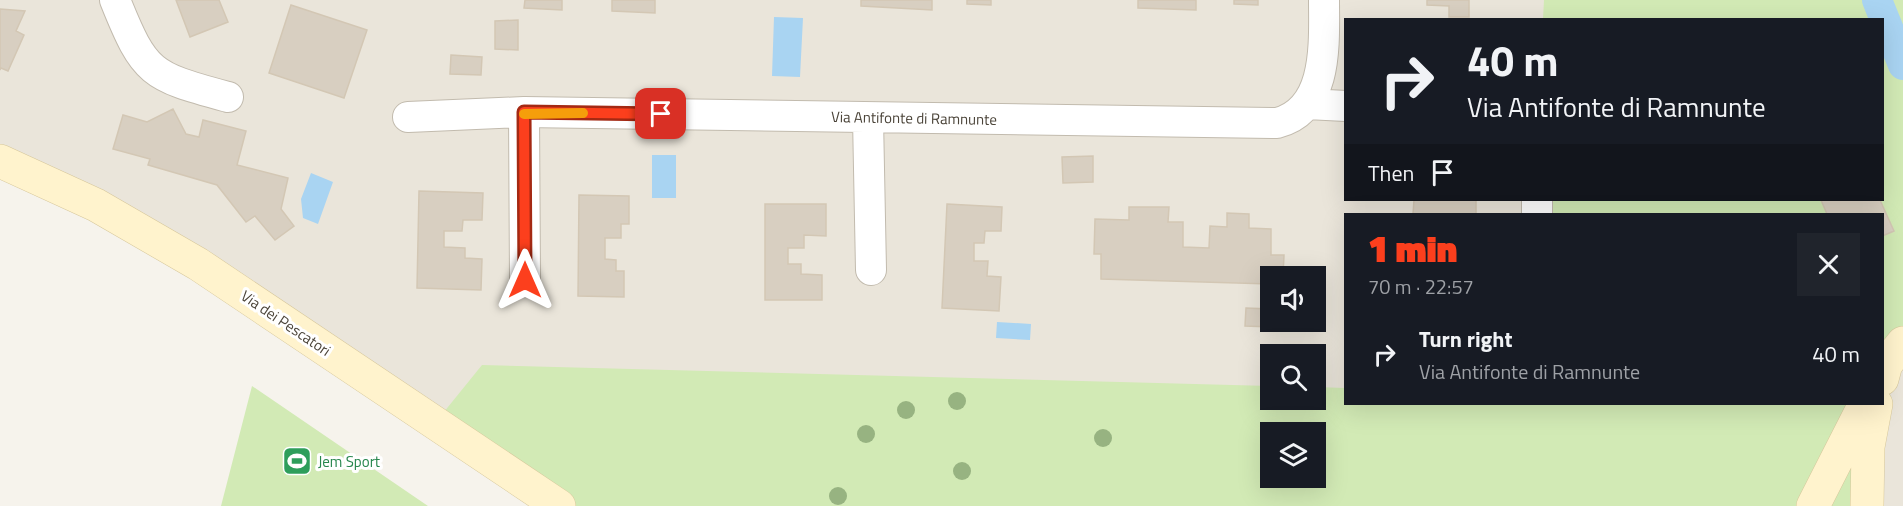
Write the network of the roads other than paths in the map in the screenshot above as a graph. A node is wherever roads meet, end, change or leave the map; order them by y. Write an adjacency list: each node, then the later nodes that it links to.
1 (116, 0): 3 (street)
2 (1324, 0): 4 (street)
3 (228, 97)
4 (1307, 104): 5 (street); 8 (street, Via Antifonte di Ramnunte)
5 (1344, 106)
6 (524, 112): 7 (street, Via Antifonte di Ramnunte); 8 (street, Via Antifonte di Ramnunte); 11 (street)
7 (408, 117)
8 (867, 118): 10 (street)
9 (0, 160): 14 (street, Via dei Pescatori)
10 (870, 270)
11 (525, 280)
12 (1864, 405): 15 (street)
13 (1876, 405): 16 (street)
14 (559, 506)
15 (1813, 506)
16 (1867, 506)

